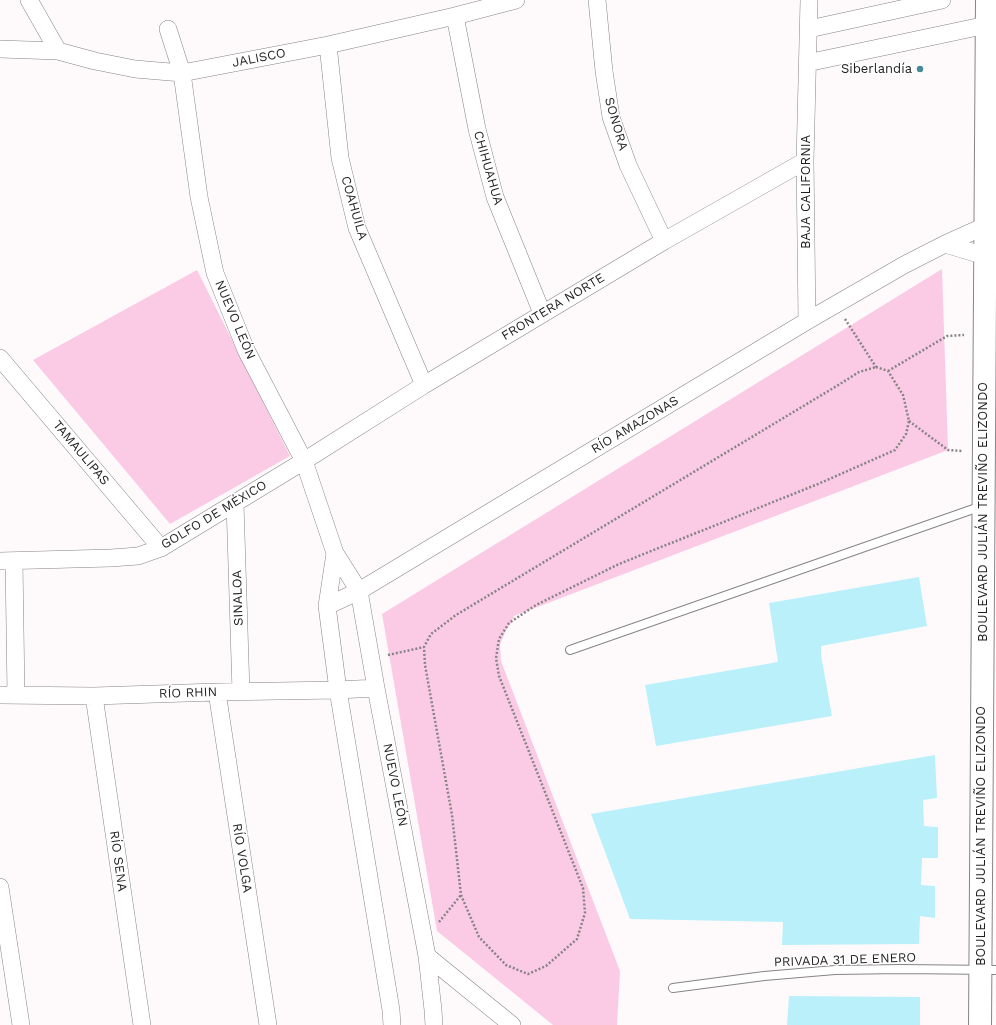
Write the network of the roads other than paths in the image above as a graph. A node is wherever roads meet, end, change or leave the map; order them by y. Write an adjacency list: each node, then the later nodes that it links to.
1 (29, 0): 14 (street)
2 (516, 0): 8 (street, JALISCO)
3 (597, 0): 19 (street, SONORA)
4 (809, 0): 11 (street, BAJA CALIFORNIA)
5 (942, 0): 7 (street)
6 (987, 0): 9 (street, BOULEVARD JULIÁN TREVIÑO ELIZONDO)
7 (896, 5): 11 (street)
8 (455, 16): 12 (street, JALISCO); 22 (street, CHIHUAHUA)
9 (991, 24): 15 (street); 18 (street, BOULEVARD JULIÁN TREVIÑO ELIZONDO)
10 (168, 29): 16 (street, NUEVO LEÓN)
11 (809, 29): 15 (street, BAJA CALIFORNIA)
12 (328, 45): 16 (street, JALISCO); 25 (street, COAHUILA)
13 (0, 49): 14 (street, JALISCO)
14 (58, 51): 16 (street, JALISCO)
15 (807, 63): 17 (street, BAJA CALIFORNIA)
16 (182, 73): 26 (street, NUEVO LEÓN)
17 (806, 161): 19 (street, FRONTERA NORTE); 23 (street, BAJA CALIFORNIA)
18 (991, 226): 20 (street, RÍO AMAZONAS); 21 (street, BOULEVARD JULIÁN TREVIÑO ELIZONDO)
19 (664, 241): 22 (street, FRONTERA NORTE)
20 (945, 244): 21 (street); 23 (street, RÍO AMAZONAS)
21 (991, 256): 28 (street, BOULEVARD JULIÁN TREVIÑO ELIZONDO)
22 (542, 313): 25 (street, FRONTERA NORTE)
23 (807, 321): 32 (street, RÍO AMAZONAS)
24 (0, 358): 29 (street, TAMAULIPAS)
25 (424, 385): 26 (street, FRONTERA NORTE)
26 (304, 461): 27 (street, GOLFO DE MÉXICO); 30 (street, NUEVO LEÓN)
27 (235, 503): 29 (street, GOLFO DE MÉXICO); 38 (street, SINALOA)
28 (983, 506): 34 (lane); 43 (street, BOULEVARD JULIÁN TREVIÑO ELIZONDO)
29 (161, 548): 31 (street, GOLFO DE MÉXICO)
30 (335, 553): 32 (street, NUEVO LEÓN); 33 (street, NUEVO LEÓN)
31 (7, 561): 39 (street)
32 (359, 591): 33 (street, RÍO AMAZONAS); 35 (street, NUEVO LEÓN)
33 (327, 606): 36 (street, NUEVO LEÓN)
34 (570, 650)
35 (376, 688): 36 (street, RÍO RHIN); 42 (street, NUEVO LEÓN)
36 (338, 690): 38 (street, RÍO RHIN); 48 (street, NUEVO LEÓN)
37 (217, 692): 38 (street, RÍO RHIN); 40 (street, RÍO RHIN); 47 (street, RÍO VOLGA)
38 (241, 692)
39 (8, 695): 40 (street, RÍO RHIN)
40 (94, 696): 46 (street, RÍO SENA)
41 (0, 887): 45 (street)
42 (425, 949): 49 (street, NUEVO LEÓN); 50 (street)
43 (988, 970): 44 (lane, PRIVADA 31 DE ENERO); 51 (street, BOULEVARD JULIÁN TREVIÑO ELIZONDO)
44 (673, 988)
45 (21, 1025)
46 (142, 1025)
47 (268, 1025)
48 (392, 1025)
49 (434, 1025)
50 (512, 1025)
51 (980, 1025)

